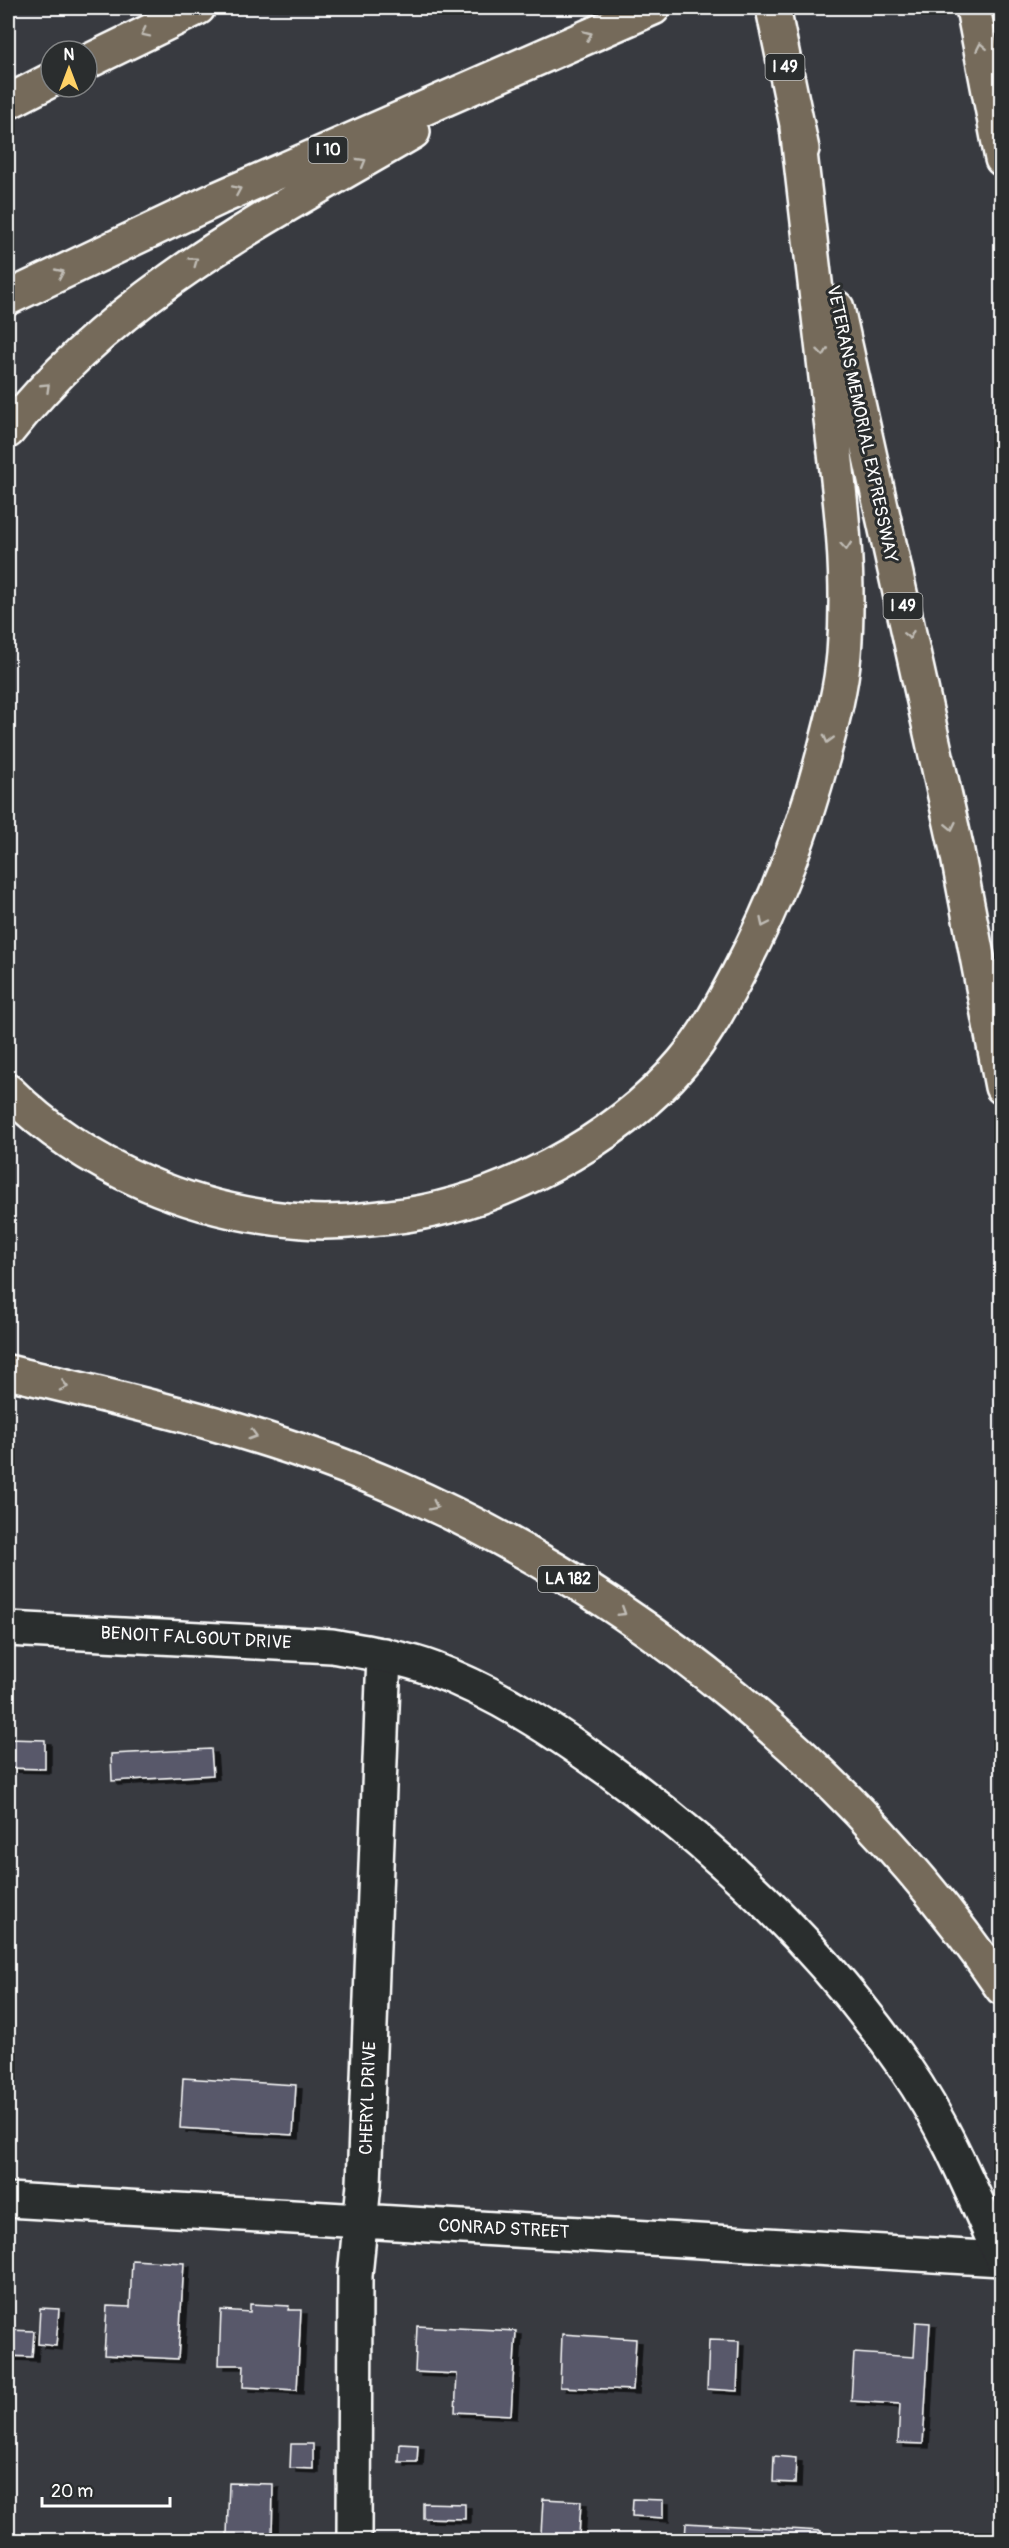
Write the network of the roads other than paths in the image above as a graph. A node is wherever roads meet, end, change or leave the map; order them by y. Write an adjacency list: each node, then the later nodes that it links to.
1 (198, 8): 6 (highway, one-way to 6)
2 (653, 8): 5 (highway, I 10, one-way to 2)
3 (773, 8): 10 (highway, VETERANS MEMORIAL EXPRESSWAY / I 49)
4 (973, 8): 8 (highway, one-way to 4)
5 (551, 51): 13 (highway, I 10, one-way to 5); 14 (highway, one-way to 5)
6 (99, 56)
7 (39, 86): 9 (highway)
8 (988, 87): 11 (highway); 12 (highway)
9 (8, 102)
10 (797, 127): 15 (highway, VETERANS MEMORIAL EXPRESSWAY / I 49, one-way to 15); 16 (highway, one-way to 16)
11 (1002, 132)
12 (1002, 159)
13 (8, 298)
14 (8, 431)
15 (1002, 1087)
16 (8, 1091)
17 (8, 1372): 20 (highway, LA 182, one-way to 20)
18 (8, 1629): 19 (street, BENOIT FALGOUT DRIVE)
19 (384, 1655): 22 (street, CHERYL DRIVE); 23 (street, BENOIT FALGOUT DRIVE)
20 (1002, 1988)
21 (8, 2200): 22 (street, CONRAD STREET)
22 (360, 2220): 23 (street, CONRAD STREET); 24 (street, CHERYL DRIVE)
23 (1001, 2259)
24 (354, 2541)

